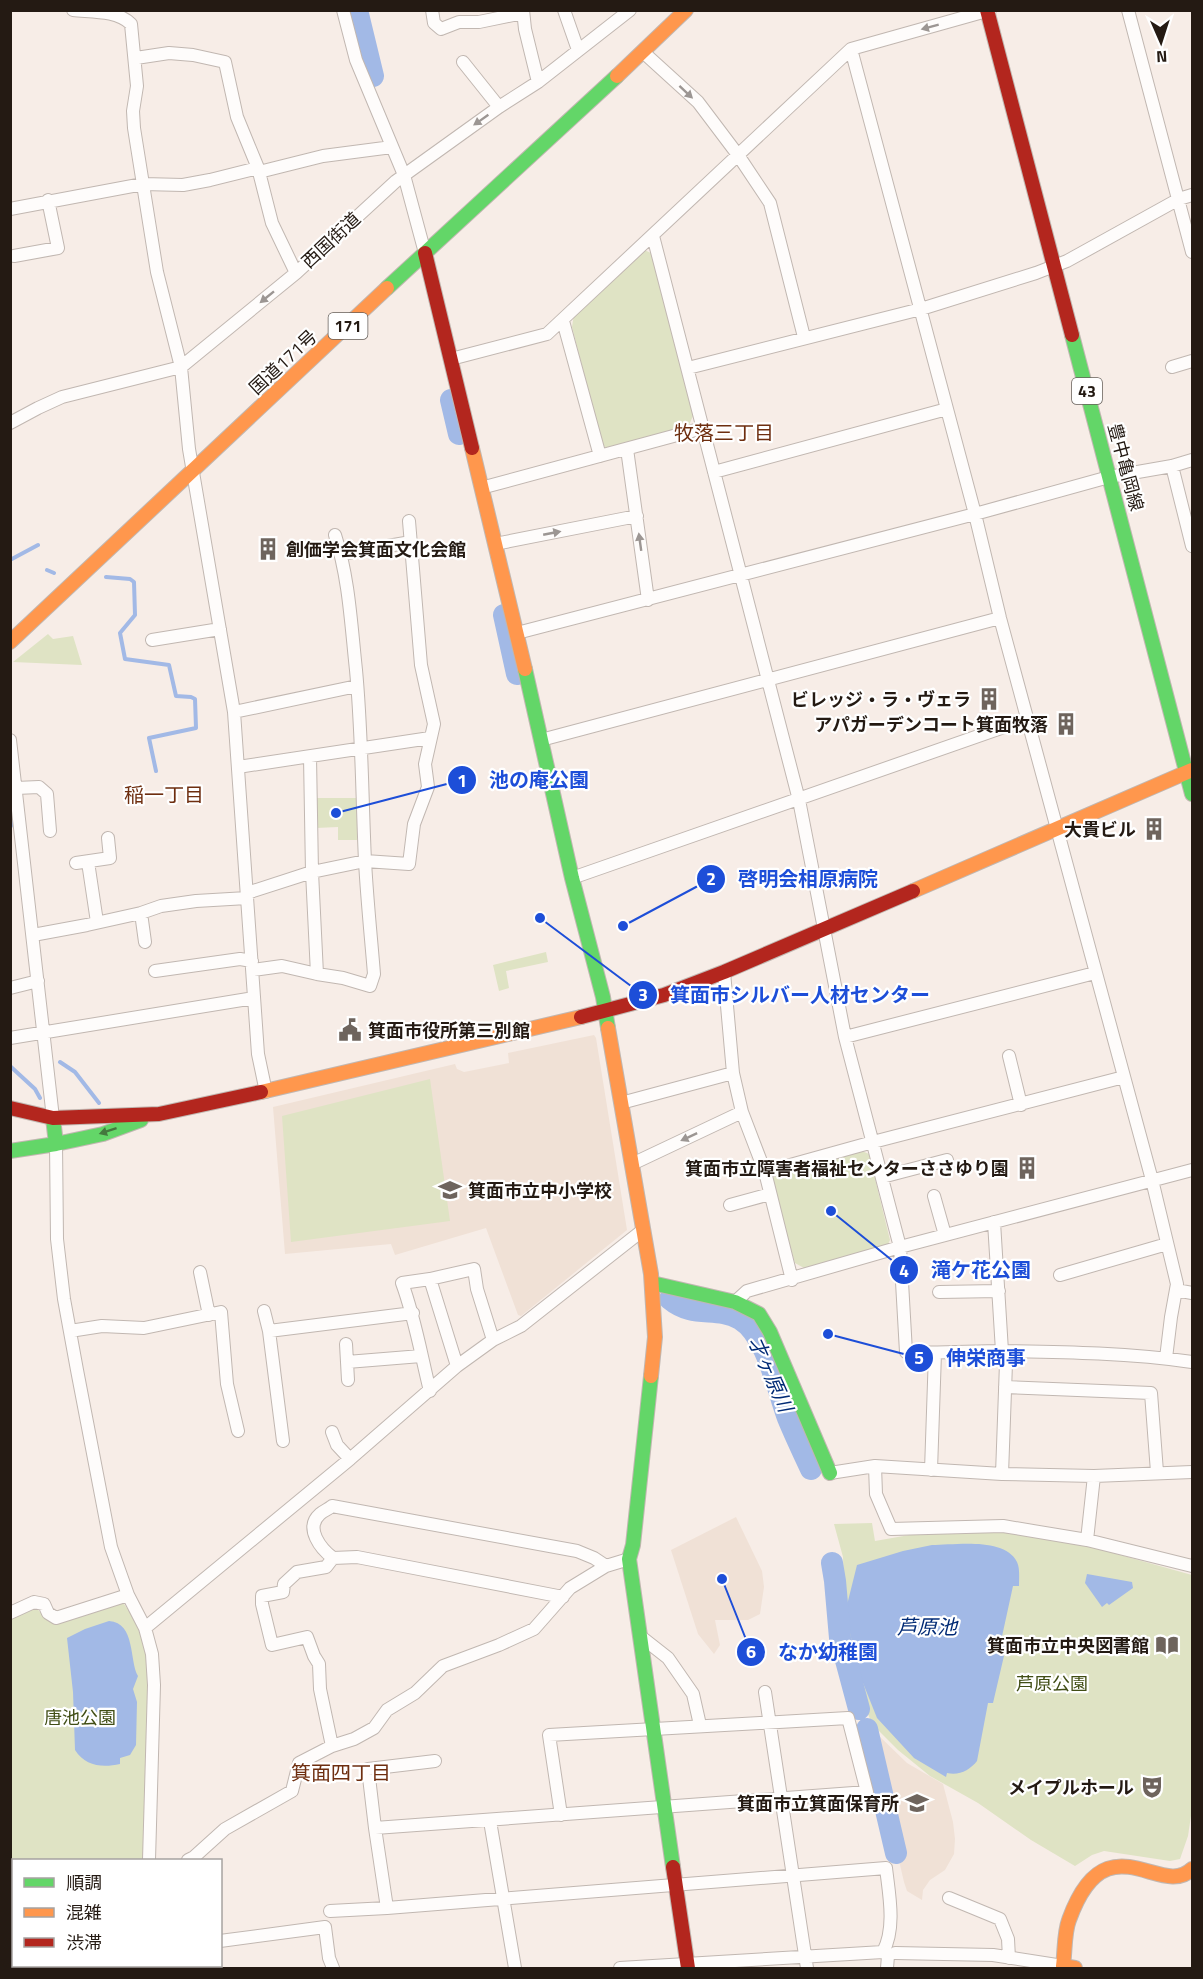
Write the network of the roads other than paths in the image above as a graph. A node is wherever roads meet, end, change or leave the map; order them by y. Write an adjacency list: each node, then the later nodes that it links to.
1 (73, 10): 13 (street)
2 (343, 10): 17 (street)
3 (432, 10): 9 (street)
4 (564, 10): 11 (street)
5 (630, 10): 11 (street, 西国街道)
6 (686, 10): 12 (main road, 国道171号 / 171)
7 (1128, 10): 23 (street)
8 (988, 11): 10 (street, one-way to 10); 30 (main road, 豊中亀岡線 / 43)
9 (523, 12): 15 (street)
10 (851, 49): 18 (street); 32 (street)
11 (578, 50): 15 (street, 西国街道)
12 (643, 52): 18 (street, one-way to 18); 28 (main road, 国道171号 / 171)
13 (136, 58): 19 (street); 21 (street)
14 (463, 62): 16 (street)
15 (538, 82): 16 (street, 西国街道)
16 (499, 107): 20 (street, 西国街道, one-way to 20)
17 (392, 147): 19 (street); 20 (street)
18 (738, 155): 26 (street); 34 (street)
19 (259, 170): 21 (street); 31 (street)
20 (404, 175): 28 (street); 31 (street, 西国街道)
21 (143, 184): 24 (street); 38 (street)
22 (1192, 195): 23 (street)
23 (1179, 199): 27 (street); 30 (street)
24 (48, 201): 25 (street); 29 (street)
25 (10, 208)
26 (653, 236): 33 (street); 39 (street)
27 (1192, 252)
28 (425, 253): 35 (main road); 47 (main road, 国道171号 / 171)
29 (14, 256)
30 (1054, 266): 32 (street); 49 (main road, 豊中亀岡線 / 43)
31 (296, 273): 38 (street, 西国街道, one-way to 38)
32 (921, 309): 34 (street); 40 (street)
33 (563, 321): 35 (street); 44 (street)
34 (804, 337): 39 (street)
35 (451, 359): 50 (main road)
36 (1192, 361): 37 (street)
37 (1172, 366)
38 (181, 367): 41 (street, 西国街道); 47 (street)
39 (688, 368): 42 (street)
40 (947, 409): 48 (street); 51 (street)
41 (10, 423)
42 (703, 428): 43 (street); 48 (street)
43 (627, 448): 44 (street); 52 (street)
44 (600, 456): 50 (street)
45 (1192, 460): 46 (street)
46 (1172, 466): 49 (street); 57 (street)
47 (193, 472): 62 (street); 65 (main road, 国道171号 / 171)
48 (714, 472): 59 (street)
49 (1109, 477): 51 (street); 76 (main road, 豊中亀岡線 / 43)
50 (481, 488): 56 (main road)
51 (975, 514): 59 (street); 61 (street)
52 (637, 516): 56 (street, one-way to 52); 60 (street, one-way to 52)
53 (409, 521): 55 (street)
54 (334, 535): 58 (street)
55 (411, 542): 58 (street); 70 (street)
56 (495, 544): 63 (main road)
57 (1192, 546)
58 (341, 554): 67 (street)
59 (741, 576): 60 (street); 66 (street)
60 (648, 600): 63 (street)
61 (1000, 618): 66 (street); 69 (street)
62 (220, 629): 64 (street); 68 (street)
63 (517, 633): 72 (main road)
64 (152, 640)
65 (10, 642)
66 (768, 678): 72 (street); 79 (street)
67 (357, 686): 68 (street); 73 (street)
68 (234, 712): 75 (street)
69 (1027, 719): 79 (street); 80 (street)
70 (430, 738): 73 (street); 83 (street)
71 (10, 740): 77 (street)
72 (541, 740): 85 (main road)
73 (362, 747): 74 (street); 83 (street)
74 (310, 757): 75 (street); 84 (street)
75 (238, 767): 86 (street)
76 (1190, 772): 78 (main road, 豊中亀岡線 / 43); 80 (main road)
77 (16, 788): 81 (street); 90 (street)
78 (1192, 794)
79 (799, 800): 85 (street); 89 (street)
80 (1058, 829): 89 (main road); 95 (street)
81 (50, 831)
82 (108, 838): 88 (street)
83 (365, 861): 84 (street); 96 (street)
84 (312, 872): 86 (street); 96 (street)
85 (572, 878): 100 (main road)
86 (247, 895): 87 (street); 92 (street)
87 (141, 913): 88 (street); 91 (street)
88 (97, 922): 90 (street)
89 (825, 928): 94 (main road); 102 (street)
90 (33, 935): 97 (street)
91 (145, 942)
92 (252, 965): 93 (street); 96 (street); 99 (street)
93 (155, 971)
94 (724, 972): 100 (main road); 105 (street)
95 (1095, 973): 102 (street); 106 (street)
96 (317, 974)
97 (38, 981): 98 (street); 101 (street)
98 (10, 988)
99 (254, 998): 101 (street); 107 (street)
100 (606, 1011): 107 (main road); 108 (main road)
101 (43, 1032): 103 (street); 113 (street)
102 (845, 1037): 114 (street)
103 (10, 1038)
104 (1009, 1056): 109 (street)
105 (733, 1073): 108 (street); 111 (street)
106 (1124, 1077): 109 (street); 122 (street)
107 (266, 1092): 112 (main road)
108 (621, 1103): 118 (main road)
109 (1021, 1105): 114 (street)
110 (10, 1108): 113 (main road)
111 (742, 1112): 118 (street, one-way to 118); 120 (street)
112 (159, 1114): 113 (main road); 115 (main road, one-way to 115)
113 (53, 1118): 115 (main road)
114 (873, 1142): 120 (street); 121 (street)
115 (56, 1144): 116 (main road); 145 (street)
116 (10, 1151)
117 (947, 1160): 121 (street)
118 (632, 1164): 127 (main road)
119 (1192, 1170): 122 (street)
120 (765, 1172): 123 (street)
121 (882, 1177): 130 (street)
122 (1152, 1180): 126 (street); 129 (street)
123 (770, 1194): 125 (street); 134 (street)
124 (934, 1196): 128 (street)
125 (730, 1204)
126 (994, 1222): 128 (street); 137 (street)
127 (644, 1230): 135 (main road); 146 (street)
128 (945, 1235): 130 (street)
129 (1167, 1244): 132 (street); 136 (street)
130 (900, 1247): 134 (street); 149 (street)
131 (200, 1272): 143 (street)
132 (1060, 1275)
133 (430, 1279): 142 (street); 146 (street); 154 (street)
134 (792, 1280): 140 (street)
135 (652, 1283): 140 (main road); 171 (main road)
136 (1176, 1290): 139 (street); 151 (street)
137 (999, 1291): 138 (street); 148 (street)
138 (939, 1293)
139 (1192, 1293)
140 (735, 1302): 166 (main road)
141 (264, 1311): 144 (street)
142 (413, 1313): 144 (street); 150 (street)
143 (209, 1315): 145 (street); 158 (street)
144 (269, 1331): 160 (street)
145 (70, 1332): 174 (street)
146 (493, 1340): 154 (street)
147 (346, 1344): 152 (street)
148 (1002, 1352): 149 (street); 151 (street); 156 (street)
149 (935, 1353): 163 (street)
150 (421, 1356): 152 (street); 157 (street)
151 (1166, 1358): 153 (street)
152 (347, 1362): 155 (street)
153 (1192, 1362)
154 (457, 1366): 157 (street)
155 (348, 1380)
156 (1005, 1387): 164 (street); 167 (street)
157 (430, 1391): 161 (street)
158 (238, 1431)
159 (332, 1432): 161 (street)
160 (283, 1441)
161 (350, 1459): 177 (street)
162 (875, 1466): 163 (street); 166 (street); 169 (street)
163 (931, 1470): 167 (street)
164 (1157, 1472): 165 (street); 168 (street)
165 (1192, 1472)
166 (830, 1473)
167 (1002, 1474): 168 (street)
168 (1094, 1476): 169 (street)
169 (1087, 1540): 173 (street)
170 (333, 1558): 172 (street); 175 (street); 183 (street)
171 (629, 1559): 172 (street); 178 (main road)
172 (606, 1566): 175 (street)
173 (1192, 1566)
174 (128, 1595): 176 (street); 177 (street)
175 (562, 1597): 183 (street)
176 (10, 1613)
177 (145, 1628): 190 (street)
178 (640, 1636): 181 (street); 182 (main road)
179 (765, 1692): 180 (street)
180 (771, 1722): 181 (street); 185 (street); 185 (street)
181 (700, 1725): 182 (street)
182 (654, 1728): 186 (main road); 187 (street)
183 (332, 1746): 191 (street)
184 (435, 1761): 189 (street)
185 (782, 1798): 186 (street); 193 (street)
186 (664, 1807): 187 (street); 194 (main road)
187 (561, 1815): 188 (street)
188 (490, 1821): 189 (street); 195 (street)
189 (375, 1828): 197 (street)
190 (149, 1859)
191 (190, 1859)
192 (1192, 1869): 209 (main road)
193 (792, 1875): 194 (street); 201 (street); 201 (street)
194 (676, 1885): 195 (street); 203 (main road)
195 (503, 1898): 197 (street); 207 (street)
196 (949, 1898): 202 (street)
197 (387, 1908): 198 (street)
198 (330, 1911)
199 (222, 1941): 206 (street)
200 (890, 1959): 202 (street)
201 (806, 1962): 203 (street)
202 (1016, 1962): 209 (street)
203 (688, 1966): 208 (street)
204 (37, 1967): 205 (street)
205 (10, 1968)
206 (333, 1968)
207 (515, 1968)
208 (620, 1968)
209 (1067, 1968)

